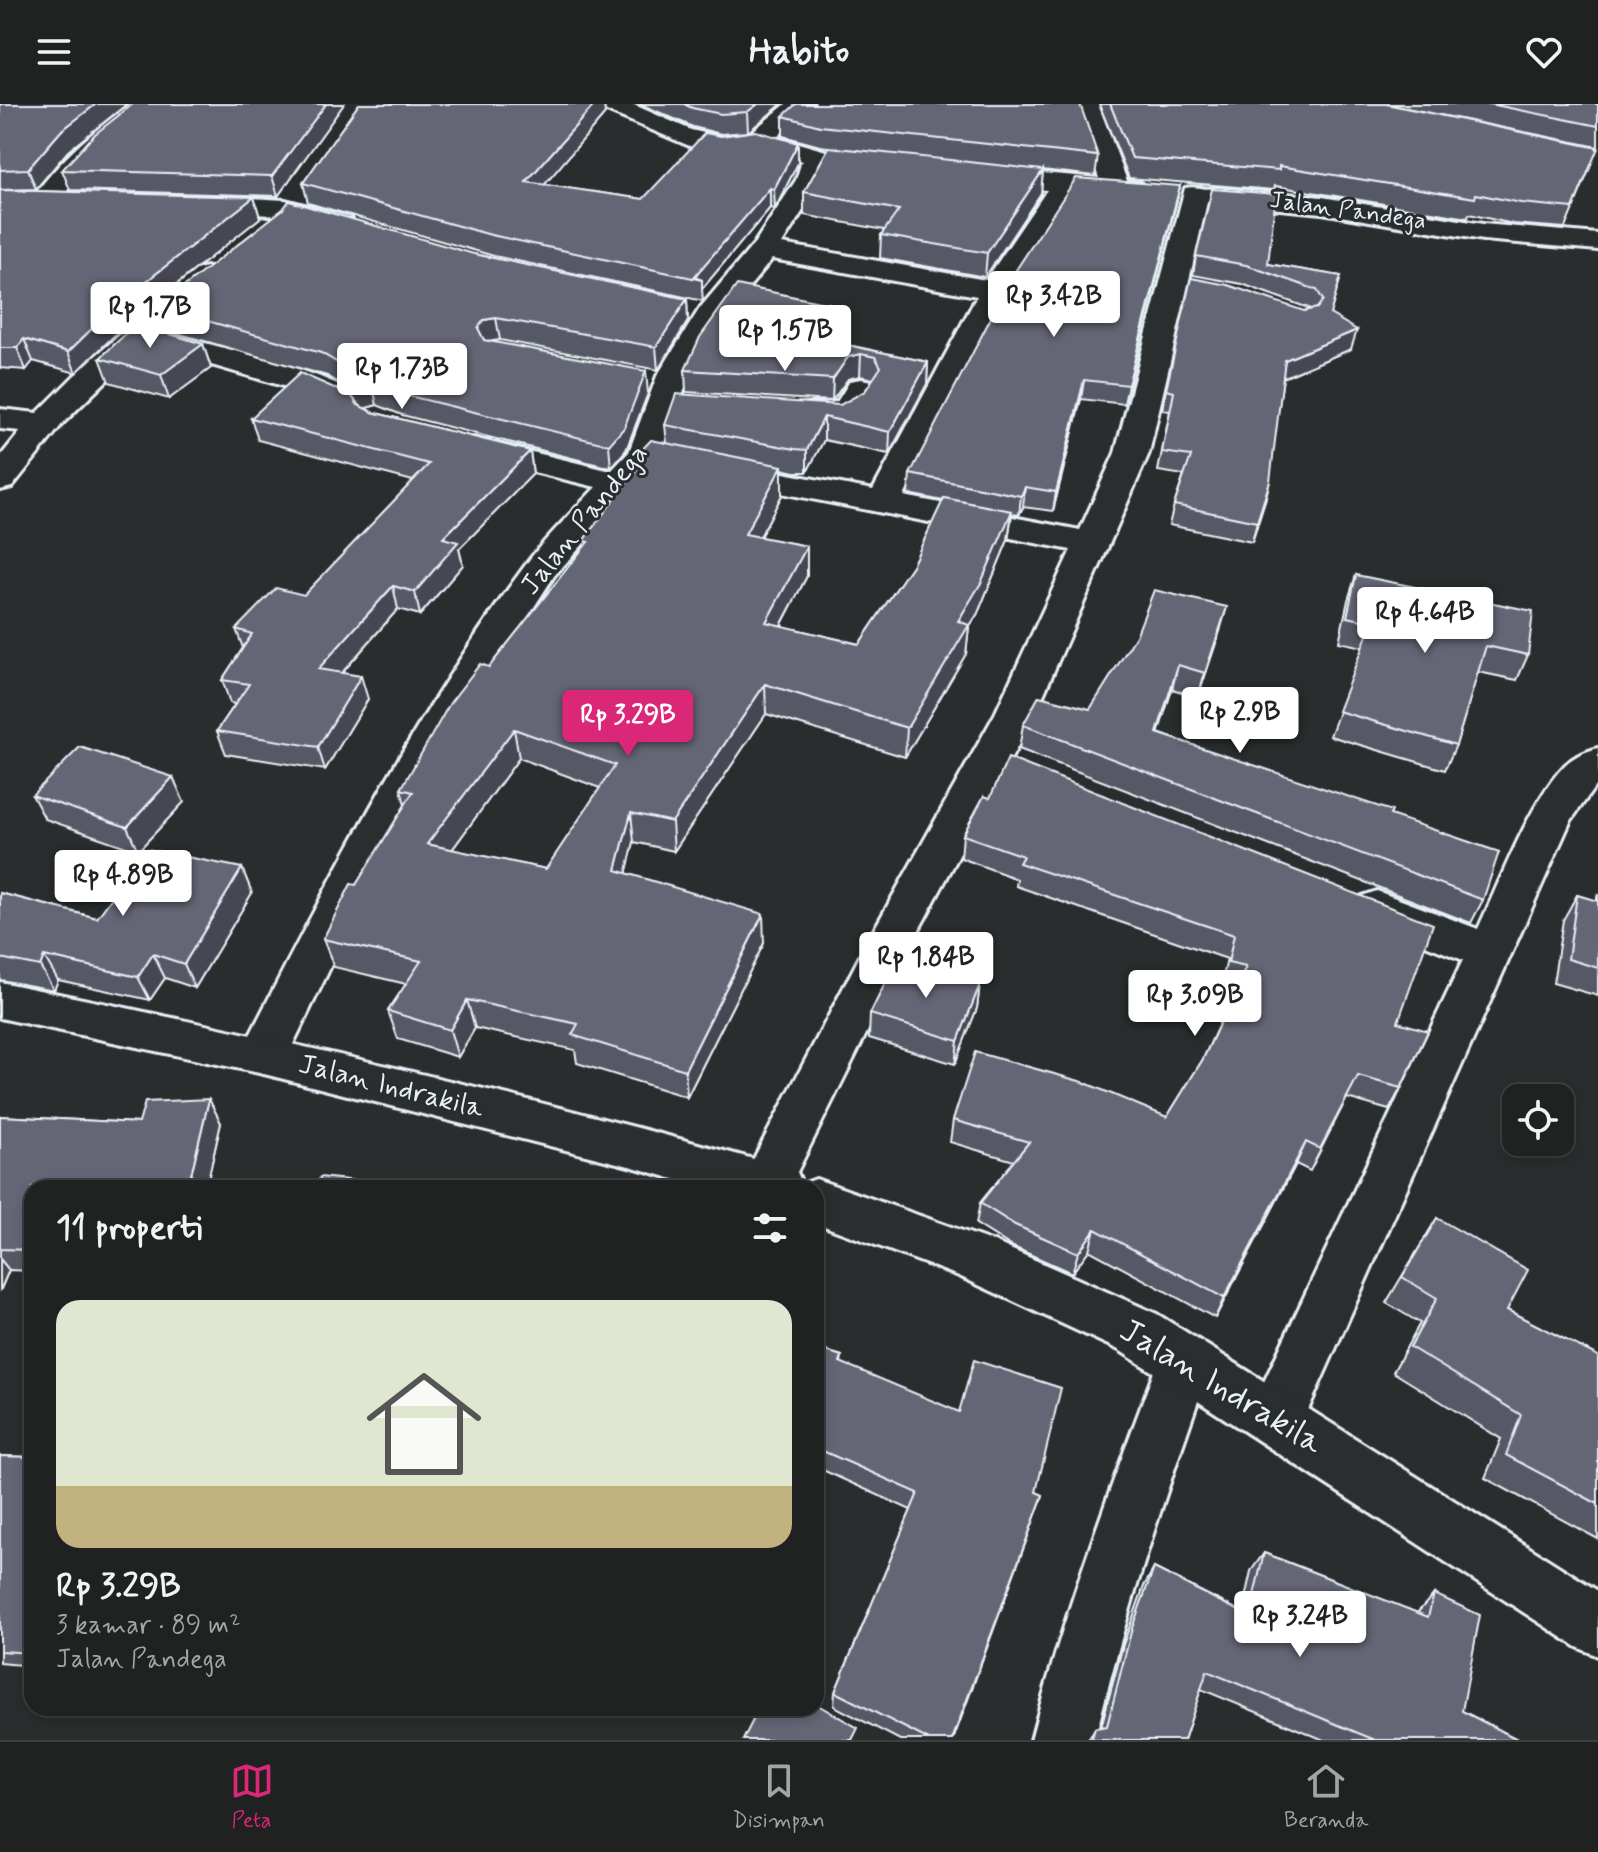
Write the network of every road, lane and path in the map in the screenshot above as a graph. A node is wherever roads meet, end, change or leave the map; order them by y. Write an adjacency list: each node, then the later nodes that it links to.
1 (147, 104): 12 (street)
2 (611, 104): 5 (street)
3 (801, 104): 5 (street)
4 (1086, 104): 9 (street)
5 (758, 140): 18 (street, Jalan Pandega)
6 (954, 173): 8 (street, Jalan Pandega)
7 (306, 184): 15 (street)
8 (1065, 184): 9 (street, Jalan Pandega); 19 (street)
9 (1116, 188): 10 (street, Jalan Pandega)
10 (1195, 194): 17 (street, Jalan Pandega); 31 (street)
11 (12, 200): 12 (street)
12 (45, 200): 13 (street)
13 (77, 201)
14 (172, 203): 15 (street)
15 (285, 208): 16 (street); 20 (street)
16 (370, 231)
17 (1594, 242)
18 (765, 249): 19 (street); 27 (street, Jalan Pandega)
19 (994, 290): 30 (street)
20 (137, 334): 22 (street); 25 (street)
21 (861, 388): 23 (street)
22 (347, 401)
23 (778, 409)
24 (0, 419): 25 (street)
25 (47, 424): 28 (street)
26 (451, 441): 29 (street)
27 (672, 461): 29 (street, Jalan Pandega); 30 (street)
28 (0, 480)
29 (621, 483): 36 (street, Jalan Pandega)
30 (883, 503): 31 (street)
31 (1090, 543): 38 (street)
32 (1598, 762): 34 (street)
33 (1343, 894): 34 (street)
34 (1490, 952): 41 (street)
35 (0, 1000): 36 (street, Jalan Indrakila)
36 (264, 1055): 37 (street, Jalan Indrakila)
37 (752, 1180)
38 (776, 1180)
39 (824, 1204): 40 (street, Jalan Indrakila)
40 (1185, 1361): 41 (street, Jalan Indrakila); 43 (street)
41 (1276, 1418): 42 (street, Jalan Indrakila)
42 (1598, 1626)
43 (1063, 1740)

